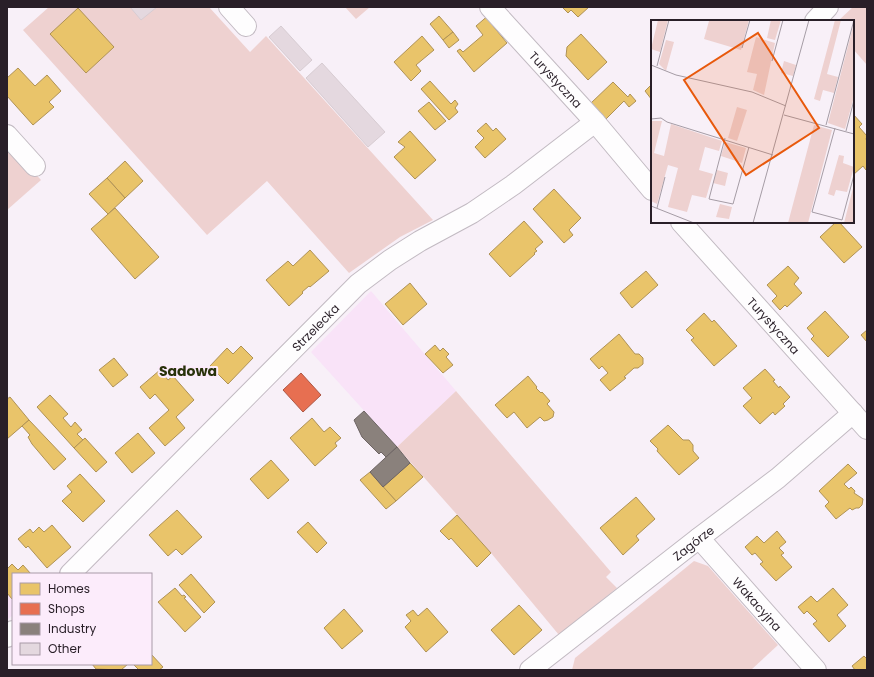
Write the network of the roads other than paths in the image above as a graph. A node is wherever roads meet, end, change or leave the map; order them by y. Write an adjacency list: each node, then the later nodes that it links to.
1 (229, 7): 5 (street)
2 (490, 7): 6 (street, Turystyczna)
3 (828, 7): 4 (street)
4 (816, 20)
5 (246, 26)
6 (595, 122): 9 (street, Turystyczna); 14 (street, Strzelecka)
7 (7, 135): 8 (street)
8 (35, 166)
9 (648, 179)
10 (682, 223): 11 (street, Turystyczna)
11 (853, 413): 12 (street, Turystyczna); 13 (street, Zagórze)
12 (867, 429)
13 (699, 538): 15 (street, Zagórze); 16 (street, Wakacyjna)
14 (71, 573)
15 (544, 666)
16 (816, 670)

